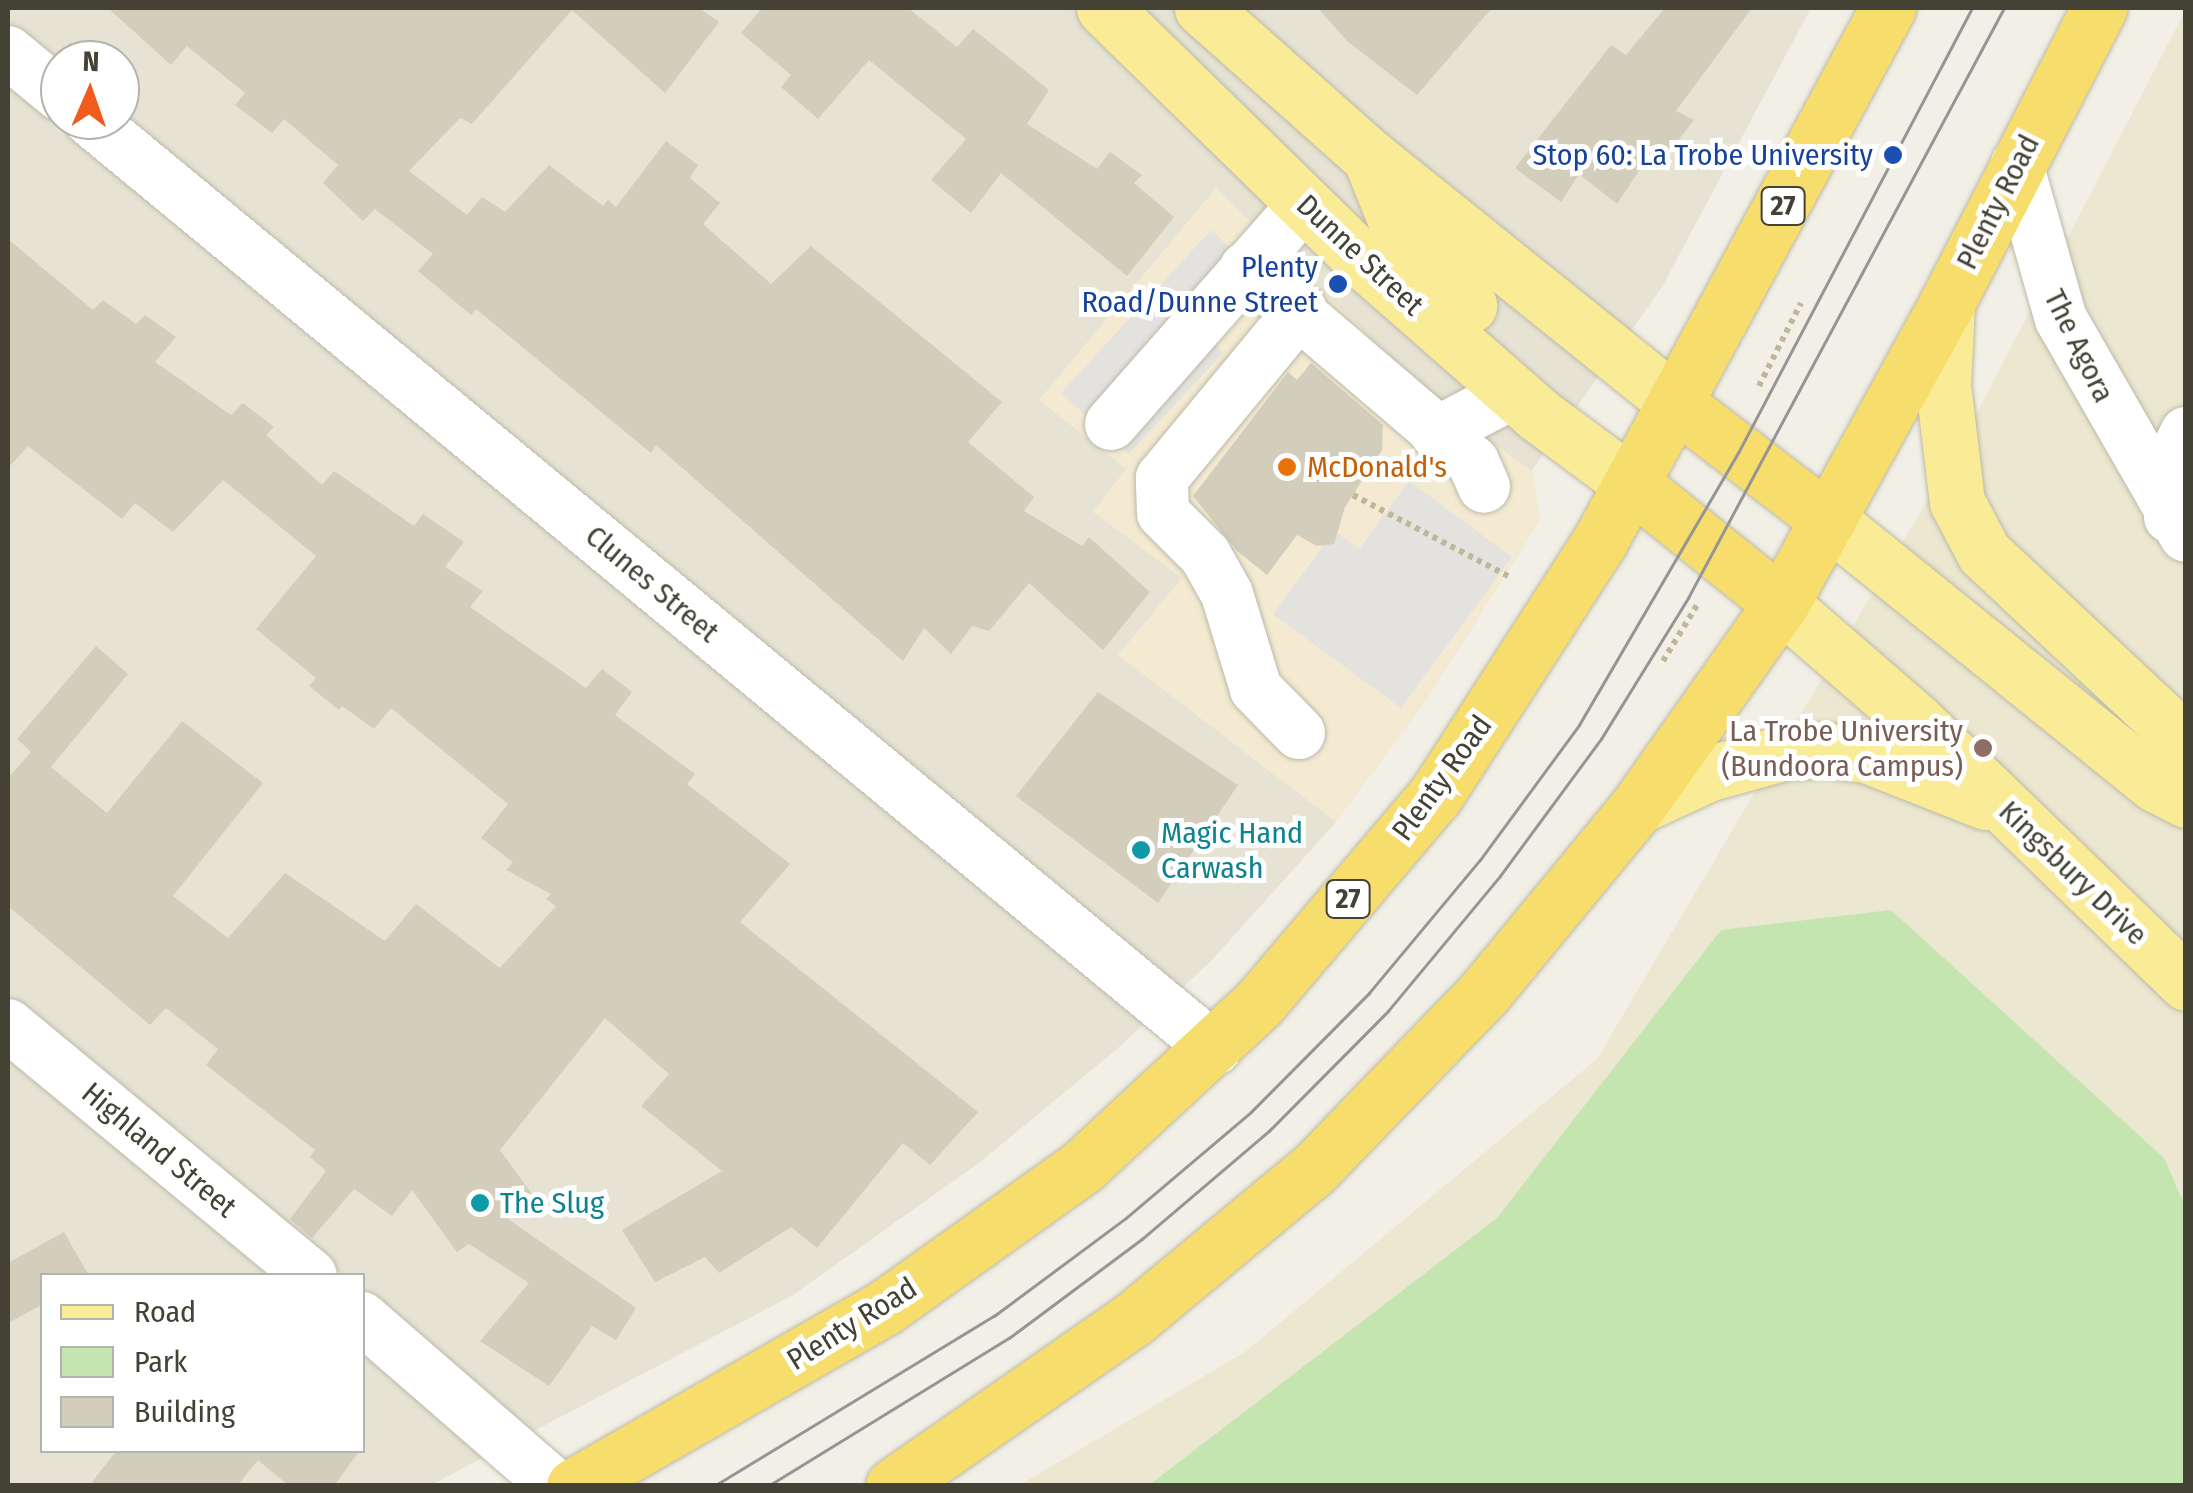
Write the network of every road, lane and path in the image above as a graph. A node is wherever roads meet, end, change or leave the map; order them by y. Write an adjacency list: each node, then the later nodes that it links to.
1 (1104, 8): 11 (main road, Dunne Street)
2 (1202, 8): 6 (main road)
3 (1888, 8): 18 (highway, Plenty Road / 27)
4 (2099, 8): 10 (highway, Plenty Road)
5 (8, 52): 7 (street)
6 (1278, 74): 9 (main road); 11 (main road)
7 (40, 78)
8 (114, 140): 38 (street, Clunes Street)
9 (1370, 157): 17 (main road); 18 (main road)
10 (2017, 164): 14 (highway, Plenty Road); 26 (street, The Agora)
11 (1292, 191): 12 (street); 17 (main road, Dunne Street)
12 (1246, 268): 15 (street); 19 (street)
13 (1801, 303): 16 (path)
14 (1948, 303): 25 (highway, Plenty Road); 32 (main road)
15 (1301, 310): 20 (street); 31 (street)
16 (1758, 386)
17 (1513, 393): 20 (street); 22 (main road, Dunne Street)
18 (1678, 405): 22 (highway, Plenty Road / 27); 25 (highway)
19 (1112, 424)
20 (1436, 433): 23 (street)
21 (2186, 433): 26 (street, The Agora)
22 (1632, 484): 28 (highway); 38 (highway, Plenty Road / 27)
23 (1484, 487)
24 (1353, 495): 27 (path)
25 (1828, 520): 28 (highway, Plenty Road); 33 (main road)
26 (2178, 526)
27 (1512, 578)
28 (1781, 604): 34 (highway, Plenty Road); 35 (main road, Kingsbury Drive)
29 (1696, 605): 30 (path)
30 (1662, 661)
31 (1307, 736)
32 (2186, 742)
33 (2186, 800)
34 (1638, 806): 35 (main road); 43 (highway, Plenty Road)
35 (2007, 810): 36 (main road, Kingsbury Drive)
36 (2186, 983)
37 (8, 1025): 39 (street, Highland Street)
38 (1215, 1049): 42 (highway, Plenty Road / 27)
39 (307, 1273)
40 (365, 1321): 41 (street)
41 (556, 1486)
42 (574, 1486)
43 (893, 1486)

